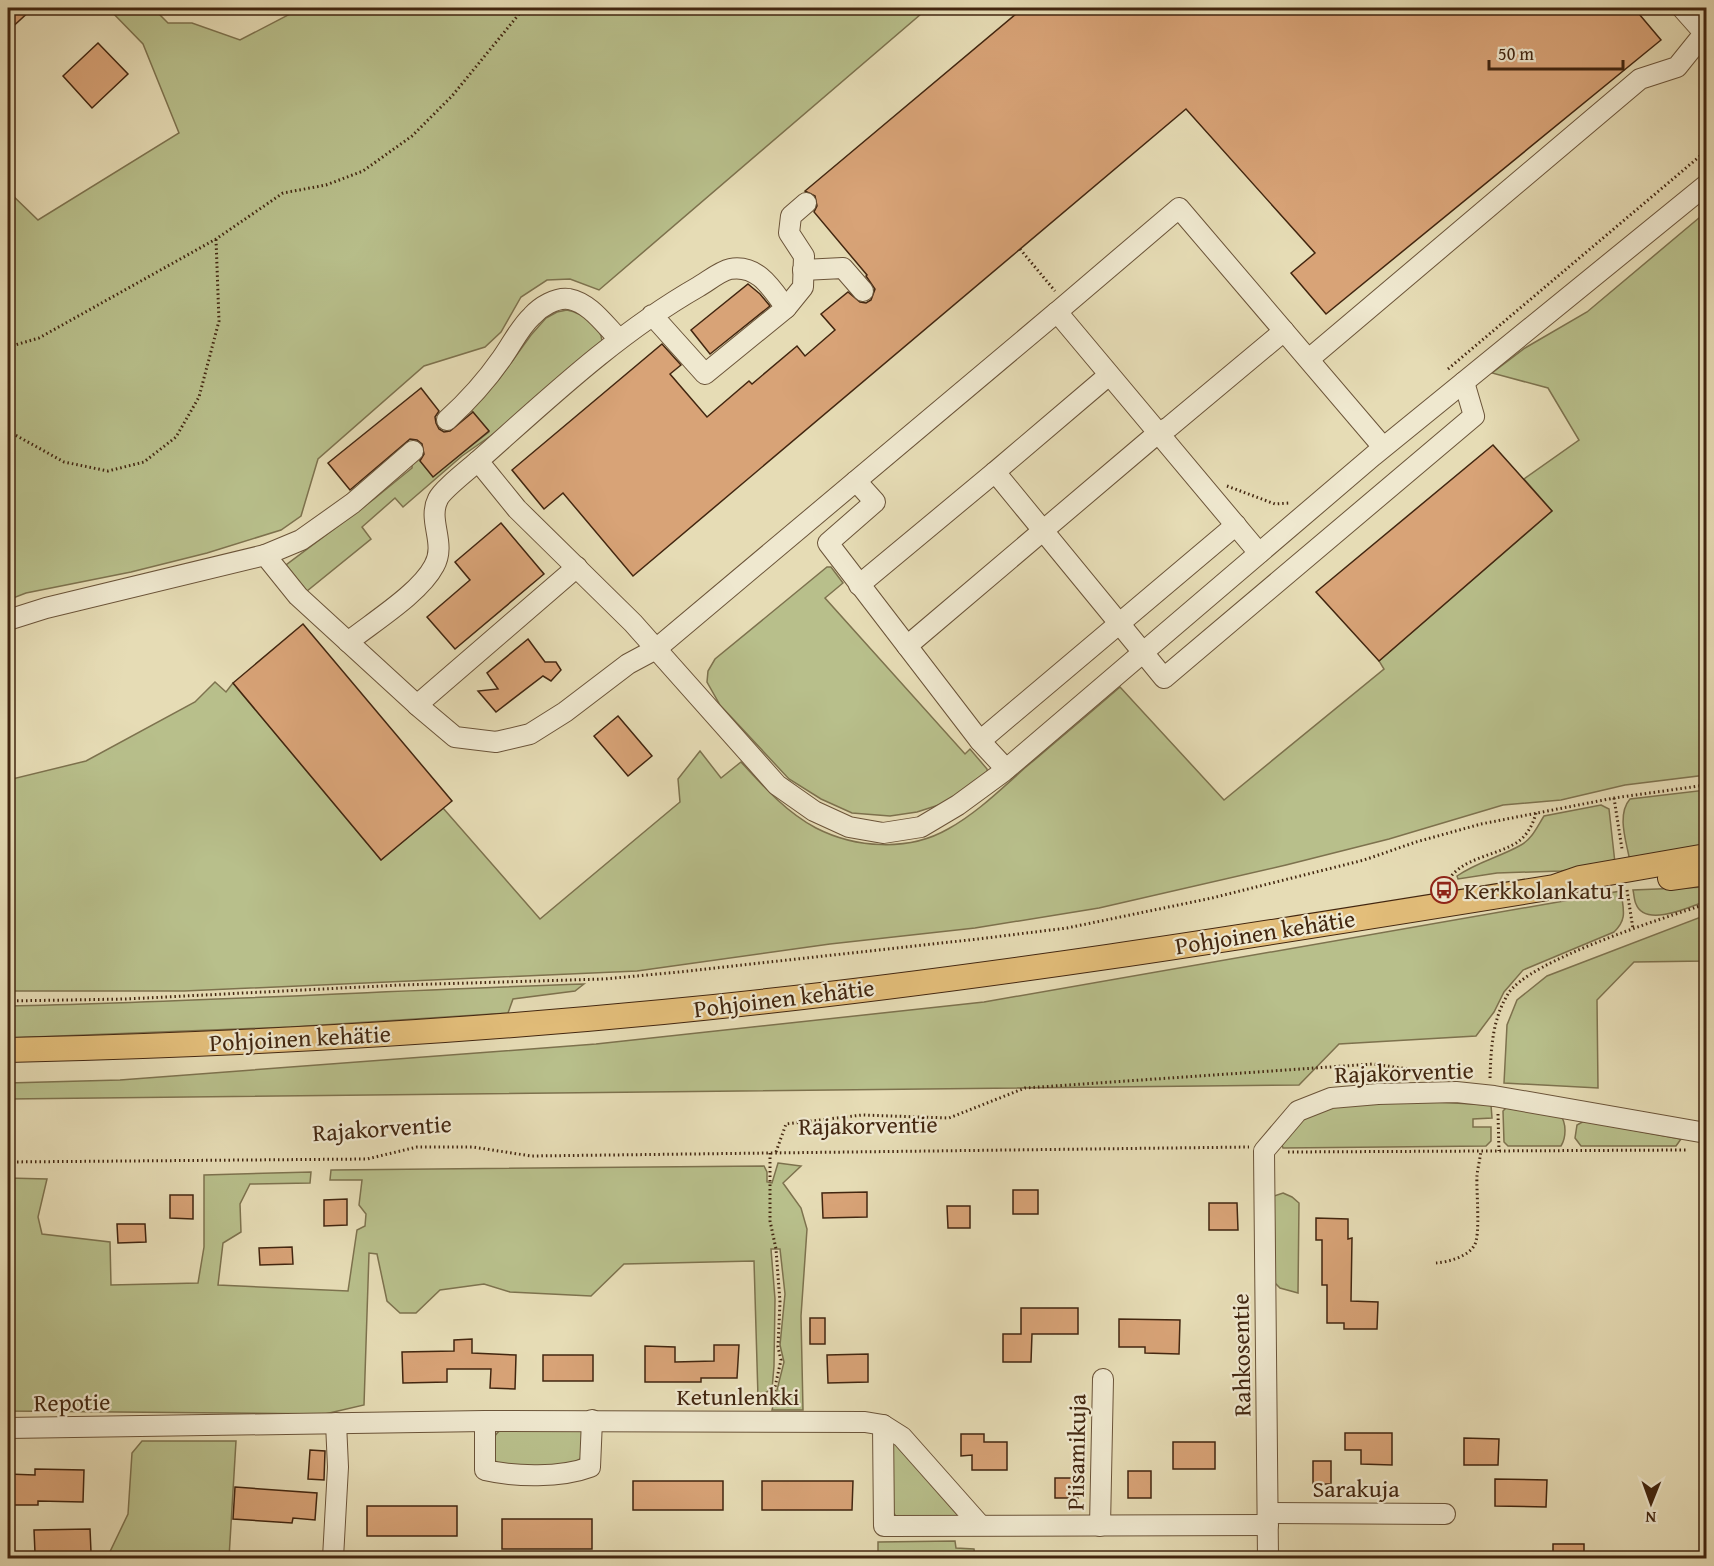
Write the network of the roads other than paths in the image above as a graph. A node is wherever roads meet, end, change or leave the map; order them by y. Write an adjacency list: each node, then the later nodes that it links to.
1 (1682, 8): 2 (street)
2 (1706, 33): 12 (street)
3 (1707, 185): 14 (street)
4 (806, 203): 5 (street)
5 (804, 270): 6 (street); 7 (street)
6 (863, 291)
7 (786, 308): 9 (street); 9 (street)
8 (1061, 308): 10 (street); 13 (street); 21 (street)
9 (652, 315): 11 (street)
10 (1284, 331): 12 (street); 16 (street)
11 (618, 339): 15 (street); 19 (street)
12 (1309, 359): 17 (street)
13 (1109, 375): 16 (street); 20 (street)
14 (1464, 382): 17 (street); 33 (street)
15 (447, 420)
16 (1158, 433): 22 (street); 23 (street)
17 (1383, 447): 24 (street)
18 (413, 452): 25 (street)
19 (478, 460): 26 (street); 30 (street)
20 (995, 472): 23 (street); 27 (street)
21 (856, 481): 27 (street); 32 (street)
22 (1236, 525): 24 (street); 29 (street)
23 (1044, 530): 29 (street); 31 (street)
24 (1259, 553): 33 (street)
25 (265, 555): 28 (street); 30 (street)
26 (577, 567): 32 (street); 34 (street)
27 (859, 585): 31 (street)
28 (8, 620)
29 (1119, 623): 33 (street); 35 (street)
30 (348, 642): 34 (street)
31 (907, 646): 35 (street)
32 (656, 649): 34 (street); 36 (street)
33 (1143, 652): 36 (street)
34 (417, 705)
35 (980, 741): 36 (street)
36 (1006, 769)
37 (1707, 856): 39 (main road, Pohjoinen kehätie)
38 (1707, 873): 39 (main road, Pohjoinen kehätie)
39 (1554, 887): 40 (main road, Pohjoinen kehätie)
40 (8, 1050)
41 (1701, 1142): 42 (street, Rajakorventie)
42 (1264, 1151): 50 (street, Rahkosentie)
43 (1103, 1380): 52 (street, Piisamikuja)
44 (485, 1420): 45 (street, Ketunlenkki); 45 (street); 46 (street, Ketunlenkki)
45 (592, 1420): 47 (street, Ketunlenkki)
46 (336, 1423): 48 (street, Repotie); 53 (street)
47 (883, 1425): 51 (street); 51 (street)
48 (8, 1428)
49 (1445, 1514): 50 (street, Sarakuja)
50 (1268, 1519): 52 (street); 54 (street, Rahkosentie)
51 (980, 1525): 52 (street)
52 (1100, 1526)
53 (333, 1558)
54 (1268, 1558)

